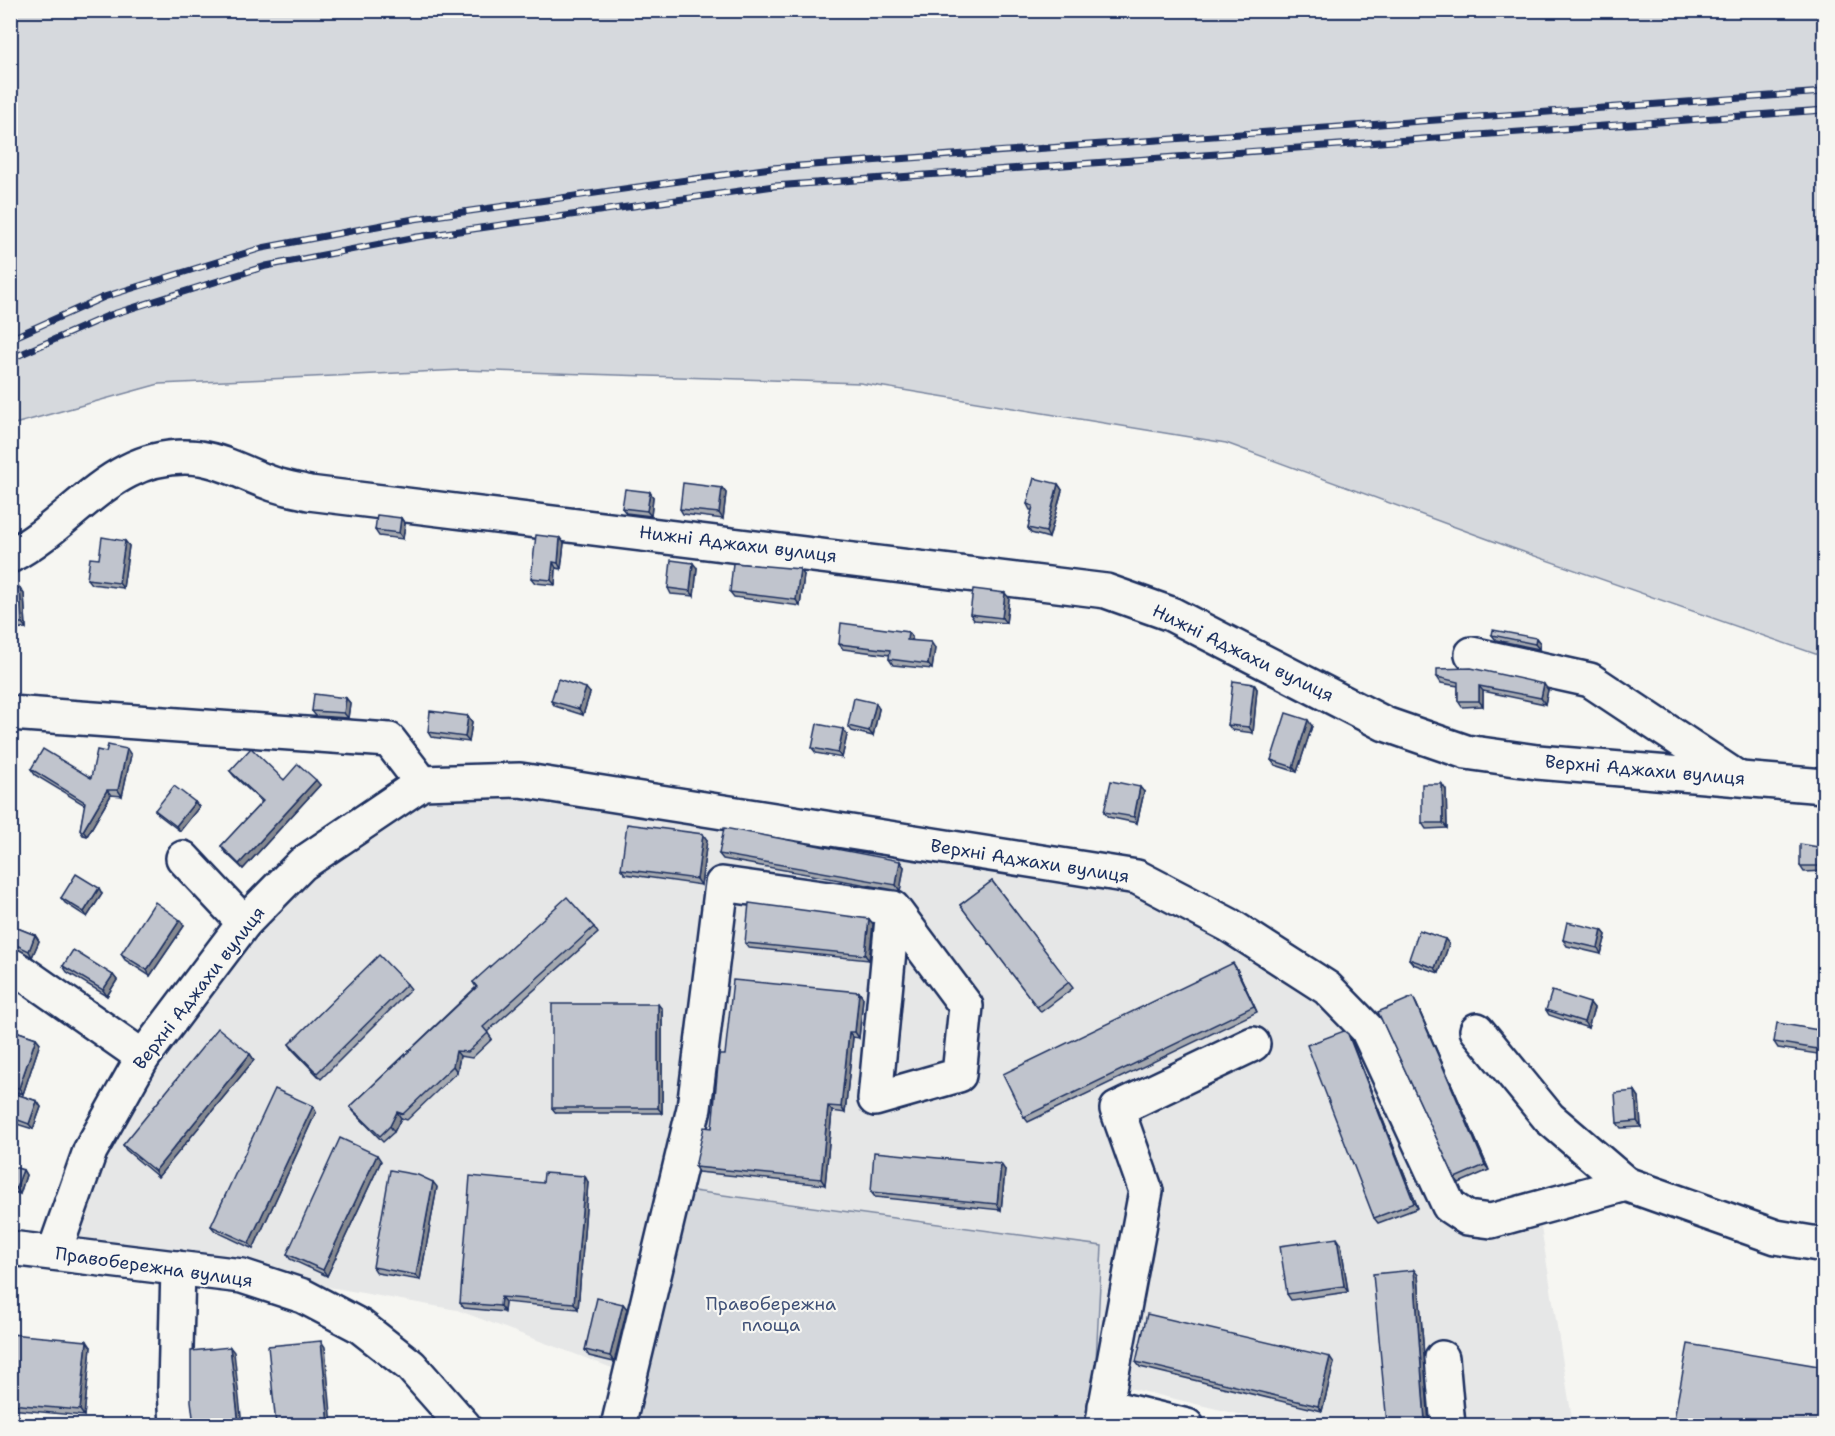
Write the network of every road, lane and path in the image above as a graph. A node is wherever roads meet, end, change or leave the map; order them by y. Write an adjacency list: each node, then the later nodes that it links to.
1 (10, 556): 4 (street, Нижні Аджахи вулиця)
2 (1472, 654): 5 (street)
3 (10, 713): 6 (street)
4 (1467, 752): 5 (street, Верхні Аджахи вулиця)
5 (1737, 778): 7 (street, Верхні Аджахи вулиця)
6 (422, 783): 10 (street, Верхні Аджахи вулиця); 15 (street, Верхні Аджахи вулиця)
7 (1824, 786)
8 (183, 858): 10 (street)
9 (893, 908): 9 (street); 24 (street)
10 (244, 923): 14 (street, Верхні Аджахи вулиця)
11 (13, 966): 14 (street)
12 (1477, 1030): 15 (street)
13 (1253, 1044): 21 (street)
14 (143, 1057): 18 (street, Верхні Аджахи вулиця)
15 (1626, 1184): 16 (street)
16 (1824, 1245)
17 (10, 1248): 18 (street, Правобережна вулиця)
18 (54, 1253): 19 (street, Правобережна вулиця)
19 (178, 1268): 22 (street); 23 (street, Правобережна вулиця)
20 (1442, 1358): 26 (street)
21 (1103, 1416): 25 (street)
22 (177, 1425)
23 (464, 1425)
24 (618, 1425)
25 (1187, 1425)
26 (1448, 1425)

